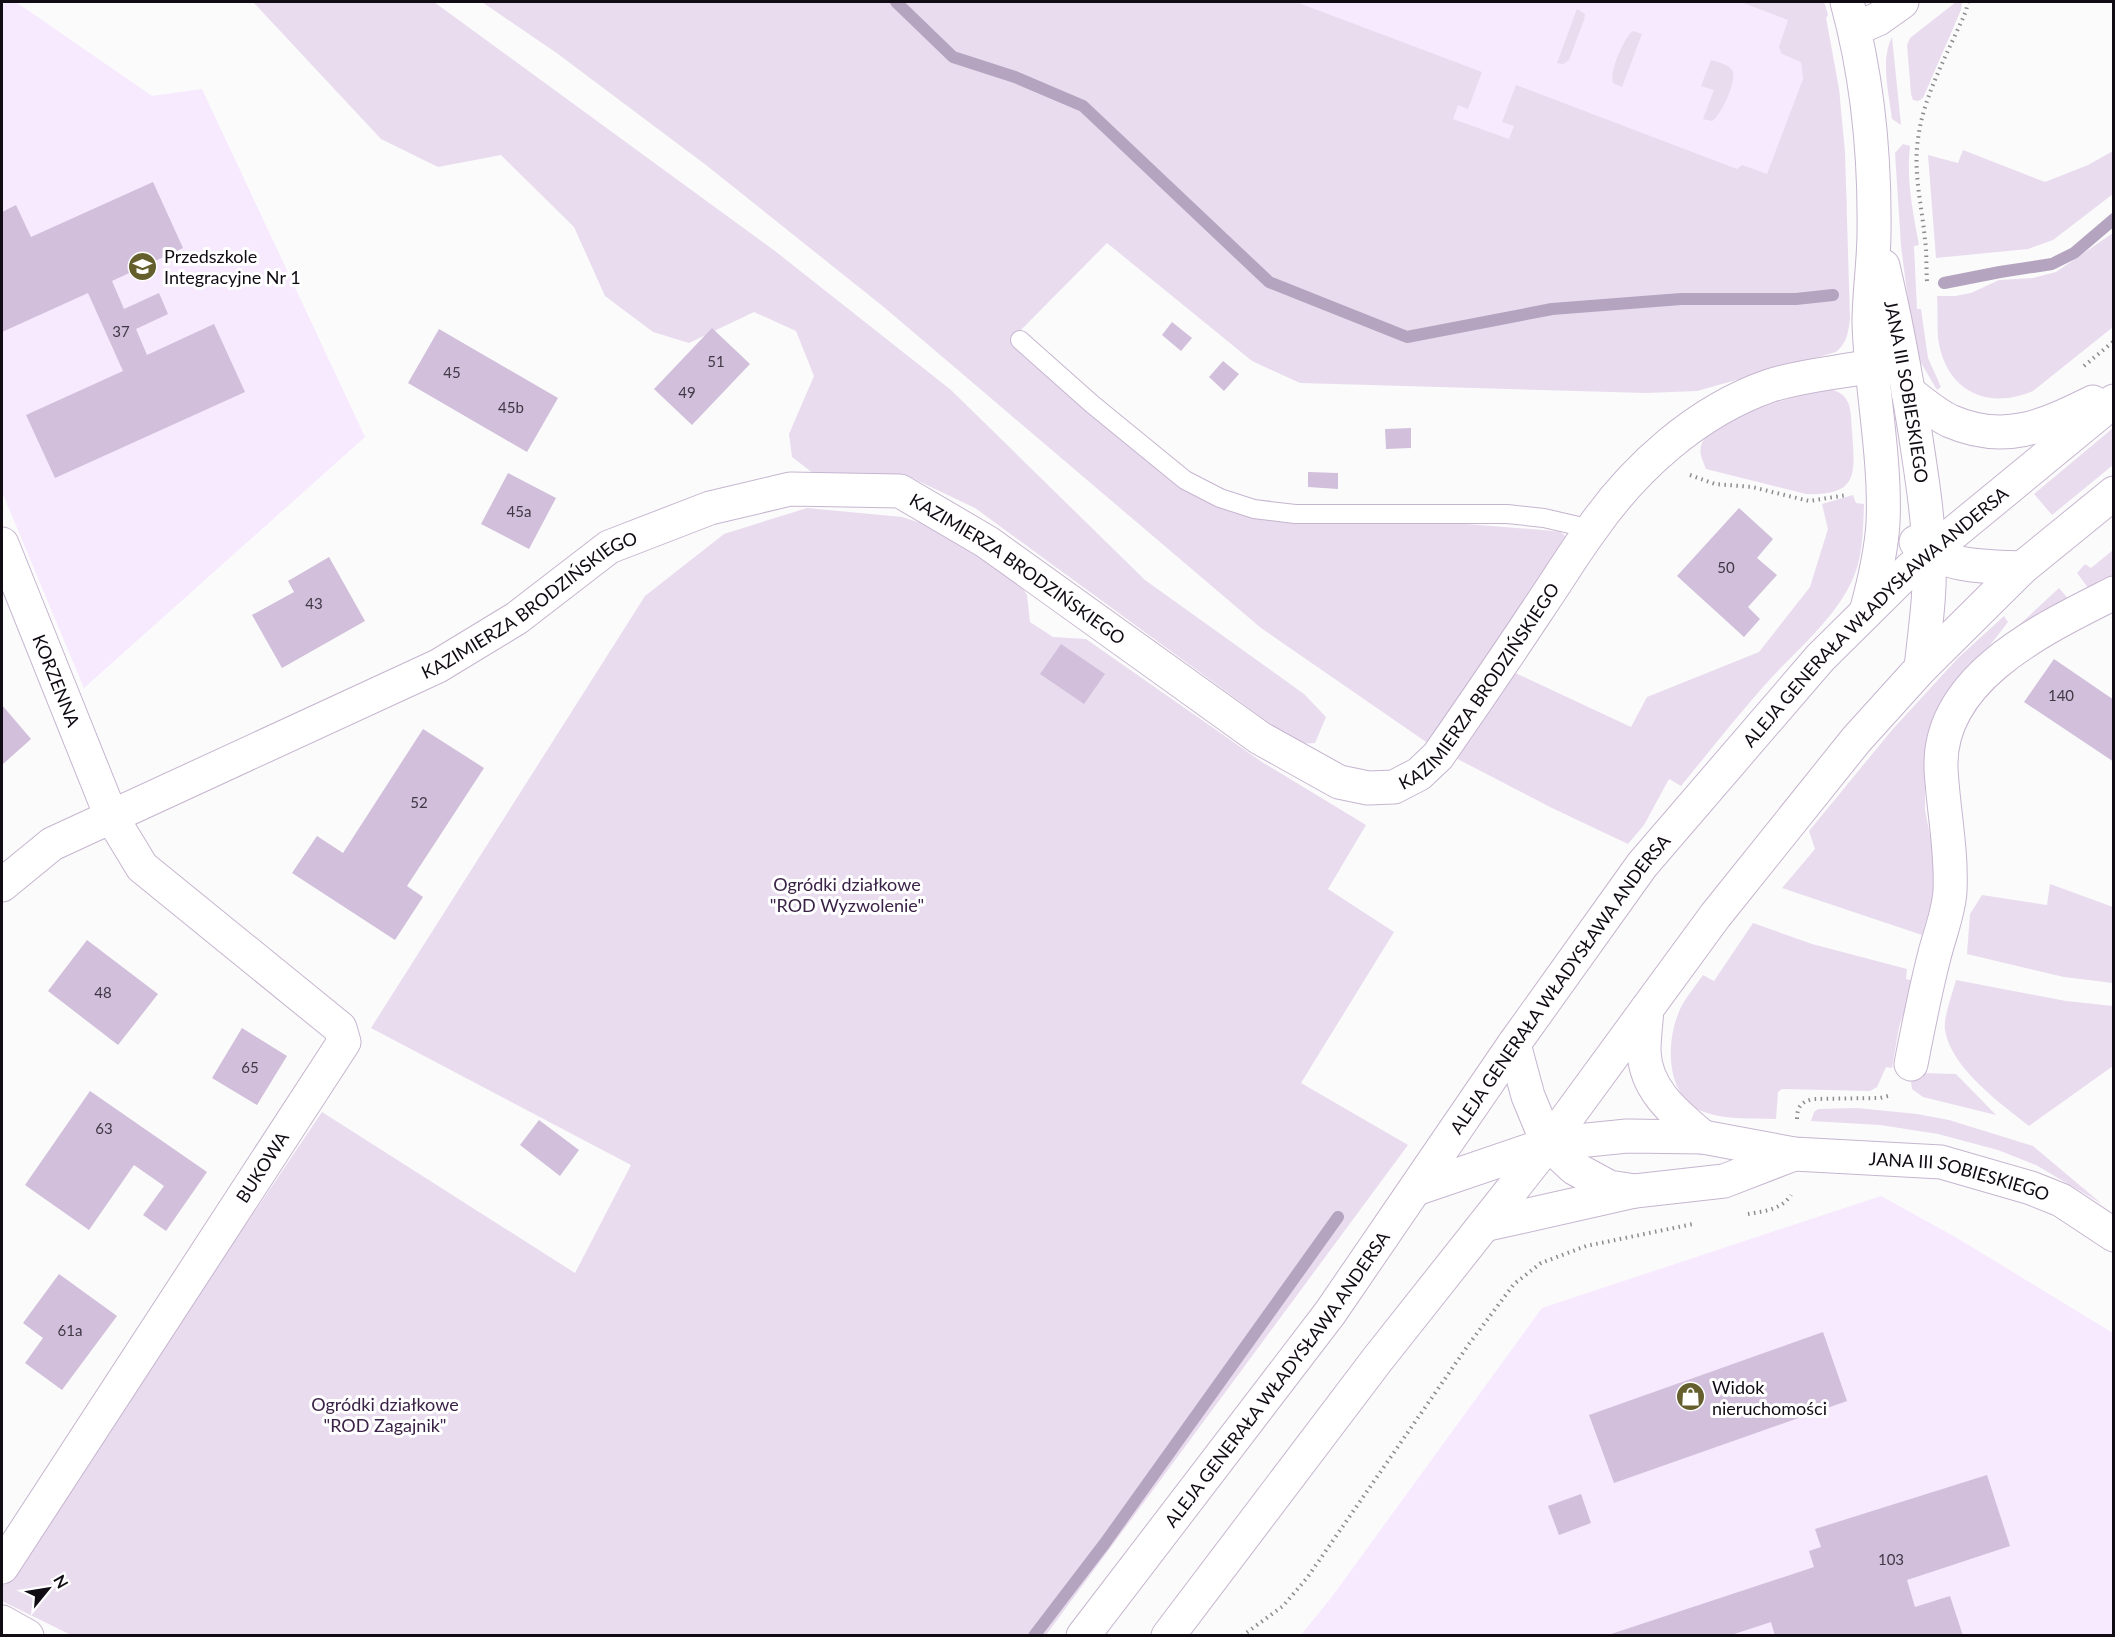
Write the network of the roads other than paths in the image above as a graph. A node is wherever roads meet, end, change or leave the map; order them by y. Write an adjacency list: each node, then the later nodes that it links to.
1 (1902, 2): 2 (street)
2 (1851, 15): 3 (street, JANA III SOBIESKIEGO)
3 (1874, 232): 5 (street, JANA III SOBIESKIEGO); 6 (street, JANA III SOBIESKIEGO)
4 (1020, 340): 11 (lane)
5 (1871, 366): 9 (street, JANA III SOBIESKIEGO); 11 (street, KAZIMIERZA BRODZIŃSKIEGO)
6 (1908, 392): 7 (street); 13 (street, JANA III SOBIESKIEGO)
7 (2114, 392)
8 (2114, 402): 13 (street, ALEJA GENERAŁA WŁADYSŁAWA ANDERSA)
9 (1882, 477): 13 (street, JANA III SOBIESKIEGO); 16 (street, JANA III SOBIESKIEGO)
10 (2114, 493): 14 (street)
11 (1591, 529): 18 (street, KAZIMIERZA BRODZIŃSKIEGO)
12 (2, 544): 18 (street, KORZENNA)
13 (1929, 552): 14 (street, JANA III SOBIESKIEGO); 16 (street, ALEJA GENERAŁA WŁADYSŁAWA ANDERSA); 17 (street, JANA III SOBIESKIEGO)
14 (2022, 568): 17 (street)
15 (2114, 593): 22 (street)
16 (1866, 612): 21 (street, ALEJA GENERAŁA WŁADYSŁAWA ANDERSA)
17 (1921, 668): 20 (street)
18 (111, 816): 19 (street, KAZIMIERZA BRODZIŃSKIEGO); 30 (street, BUKOWA)
19 (2, 885)
20 (1647, 1009): 23 (street); 24 (street)
21 (1514, 1044): 24 (street, JANA III SOBIESKIEGO); 26 (street, ALEJA GENERAŁA WŁADYSŁAWA ANDERSA)
22 (1911, 1064)
23 (1703, 1137): 24 (street, JANA III SOBIESKIEGO); 25 (street, JANA III SOBIESKIEGO)
24 (1548, 1143): 26 (street, JANA III SOBIESKIEGO); 27 (street, JANA III SOBIESKIEGO); 28 (street)
25 (1793, 1170): 27 (street, JANA III SOBIESKIEGO); 29 (street, JANA III SOBIESKIEGO)
26 (1416, 1189): 33 (street, ALEJA GENERAŁA WŁADYSŁAWA ANDERSA)
27 (1635, 1191): 28 (street)
28 (1484, 1225): 34 (street)
29 (2114, 1235)
30 (2, 1567)
31 (2, 1622): 32 (street)
32 (27, 1635)
33 (1083, 1635)
34 (1168, 1635)

